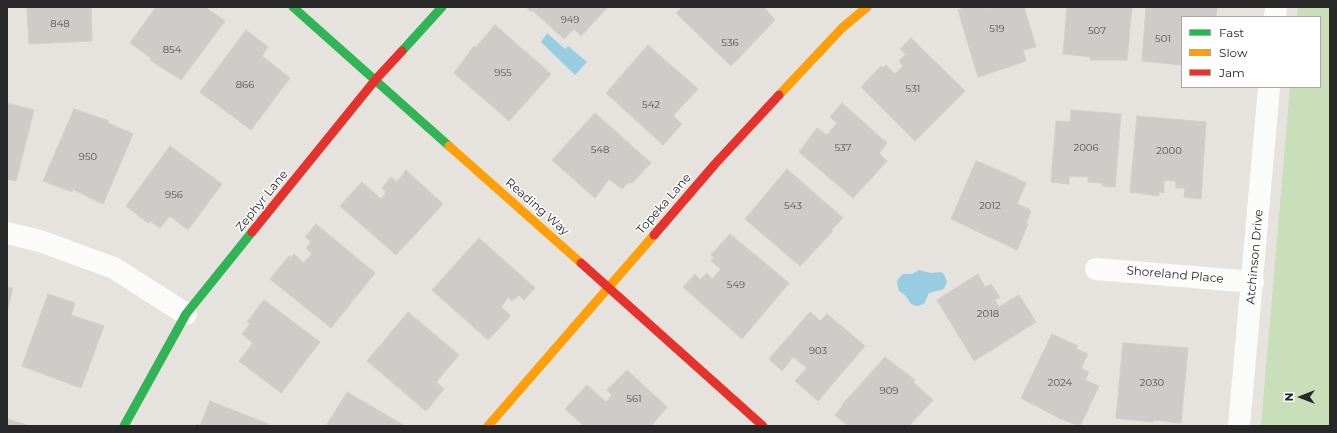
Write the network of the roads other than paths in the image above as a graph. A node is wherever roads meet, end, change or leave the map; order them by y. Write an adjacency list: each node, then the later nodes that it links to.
1 (293, 7): 4 (street, Reading Way)
2 (442, 7): 4 (street, Zephyr Lane)
3 (867, 7): 9 (street, Topeka Lane)
4 (376, 79): 9 (street, Reading Way); 10 (street, Zephyr Lane)
5 (1269, 88): 8 (street, Atchinson Drive)
6 (7, 233): 10 (street)
7 (1096, 269): 8 (street, Shoreland Place)
8 (1253, 282): 14 (street, Atchinson Drive)
9 (607, 287): 12 (street, Topeka Lane); 13 (street, Reading Way)
10 (186, 314): 11 (street, Zephyr Lane)
11 (124, 426)
12 (488, 426)
13 (763, 426)
14 (1239, 426)

